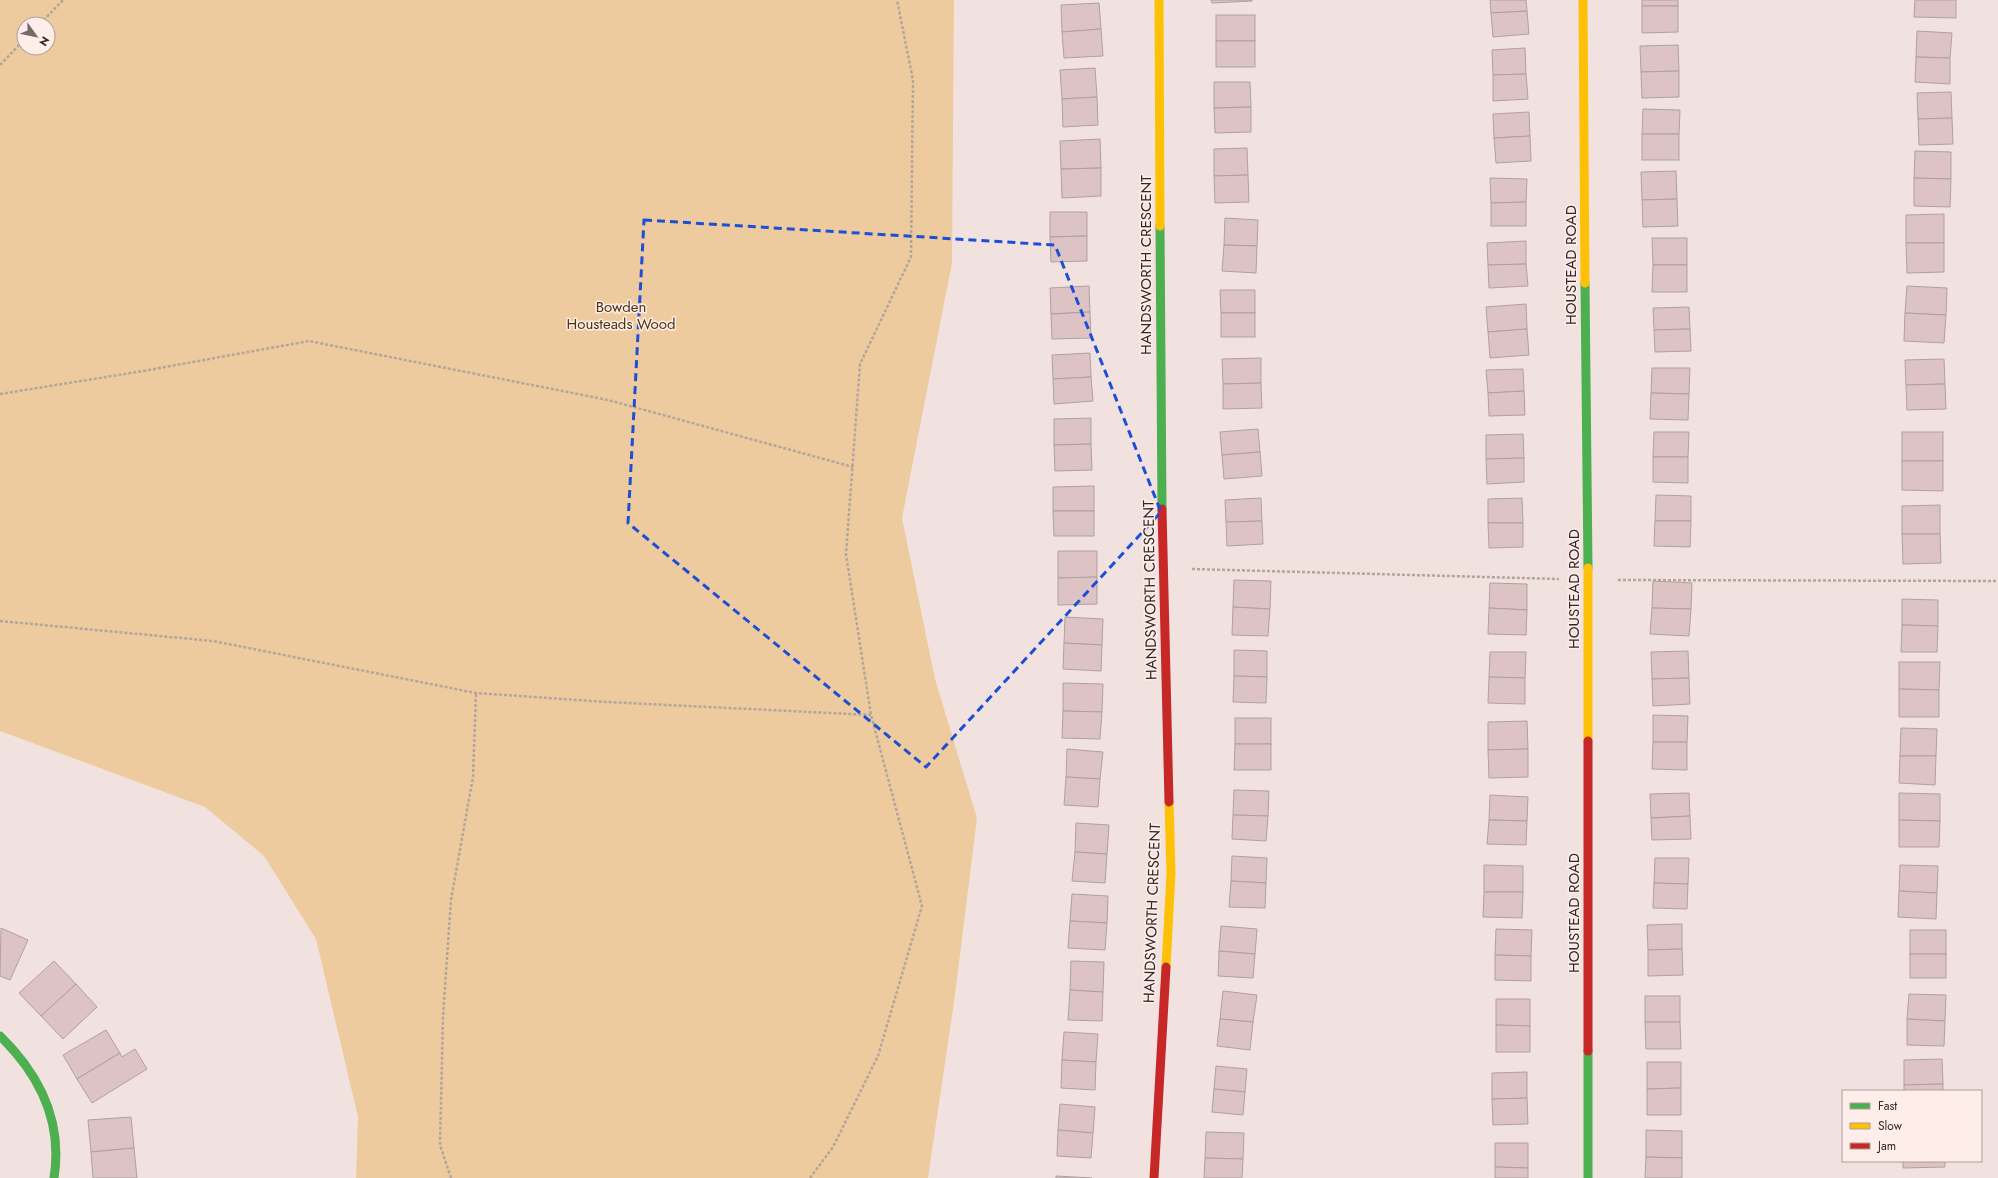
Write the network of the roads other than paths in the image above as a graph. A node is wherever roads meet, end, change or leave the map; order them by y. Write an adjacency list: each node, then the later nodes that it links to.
1 (1159, 0): 5 (street, HANDSWORTH CRESCENT)
2 (1583, 0): 6 (street, HOUSTEAD ROAD)
3 (0, 1036): 4 (street)
4 (54, 1178)
5 (1154, 1178)
6 (1588, 1178)

